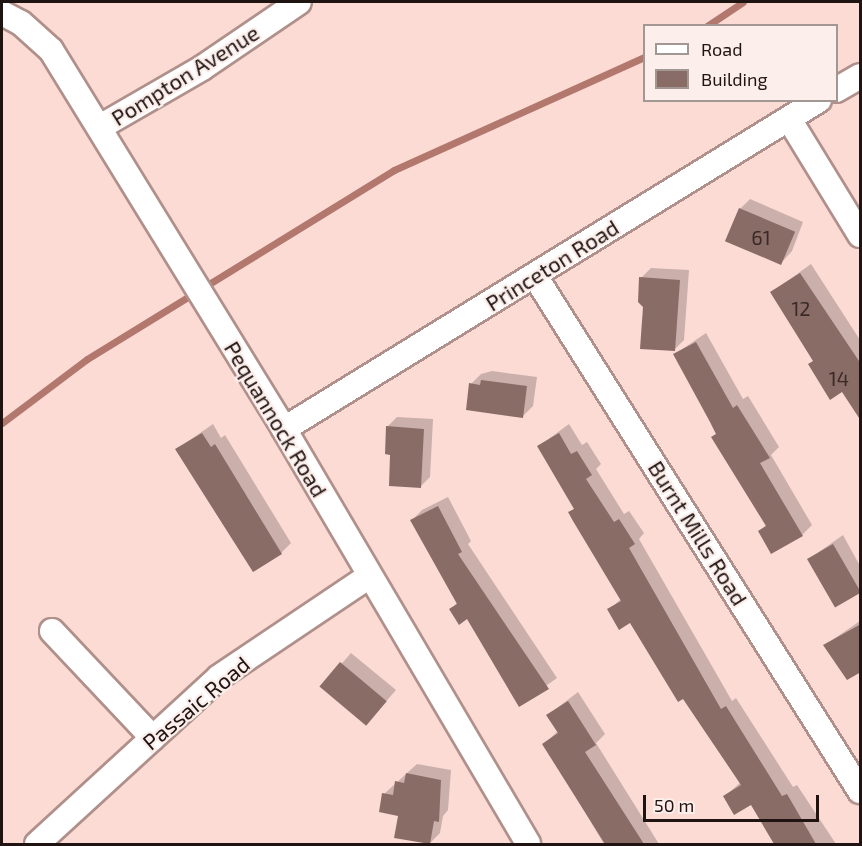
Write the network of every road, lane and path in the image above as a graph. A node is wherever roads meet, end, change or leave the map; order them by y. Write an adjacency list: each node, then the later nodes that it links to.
1 (299, 2): 7 (street, Pompton Avenue)
2 (2, 13): 7 (street, Pequannock Road)
3 (861, 75): 4 (street)
4 (838, 89)
5 (816, 102): 6 (street, Princeton Road)
6 (789, 119): 8 (street); 9 (street, Princeton Road)
7 (100, 127): 10 (street, Pequannock Road)
8 (861, 235)
9 (535, 276): 10 (street, Princeton Road); 14 (street, Burnt Mills Road)
10 (284, 429): 11 (street, Pequannock Road)
11 (368, 577): 13 (street, Passaic Road); 16 (street, Pequannock Road)
12 (52, 631): 13 (street)
13 (153, 738): 15 (street, Passaic Road)
14 (861, 790)
15 (37, 844)
16 (527, 844)

